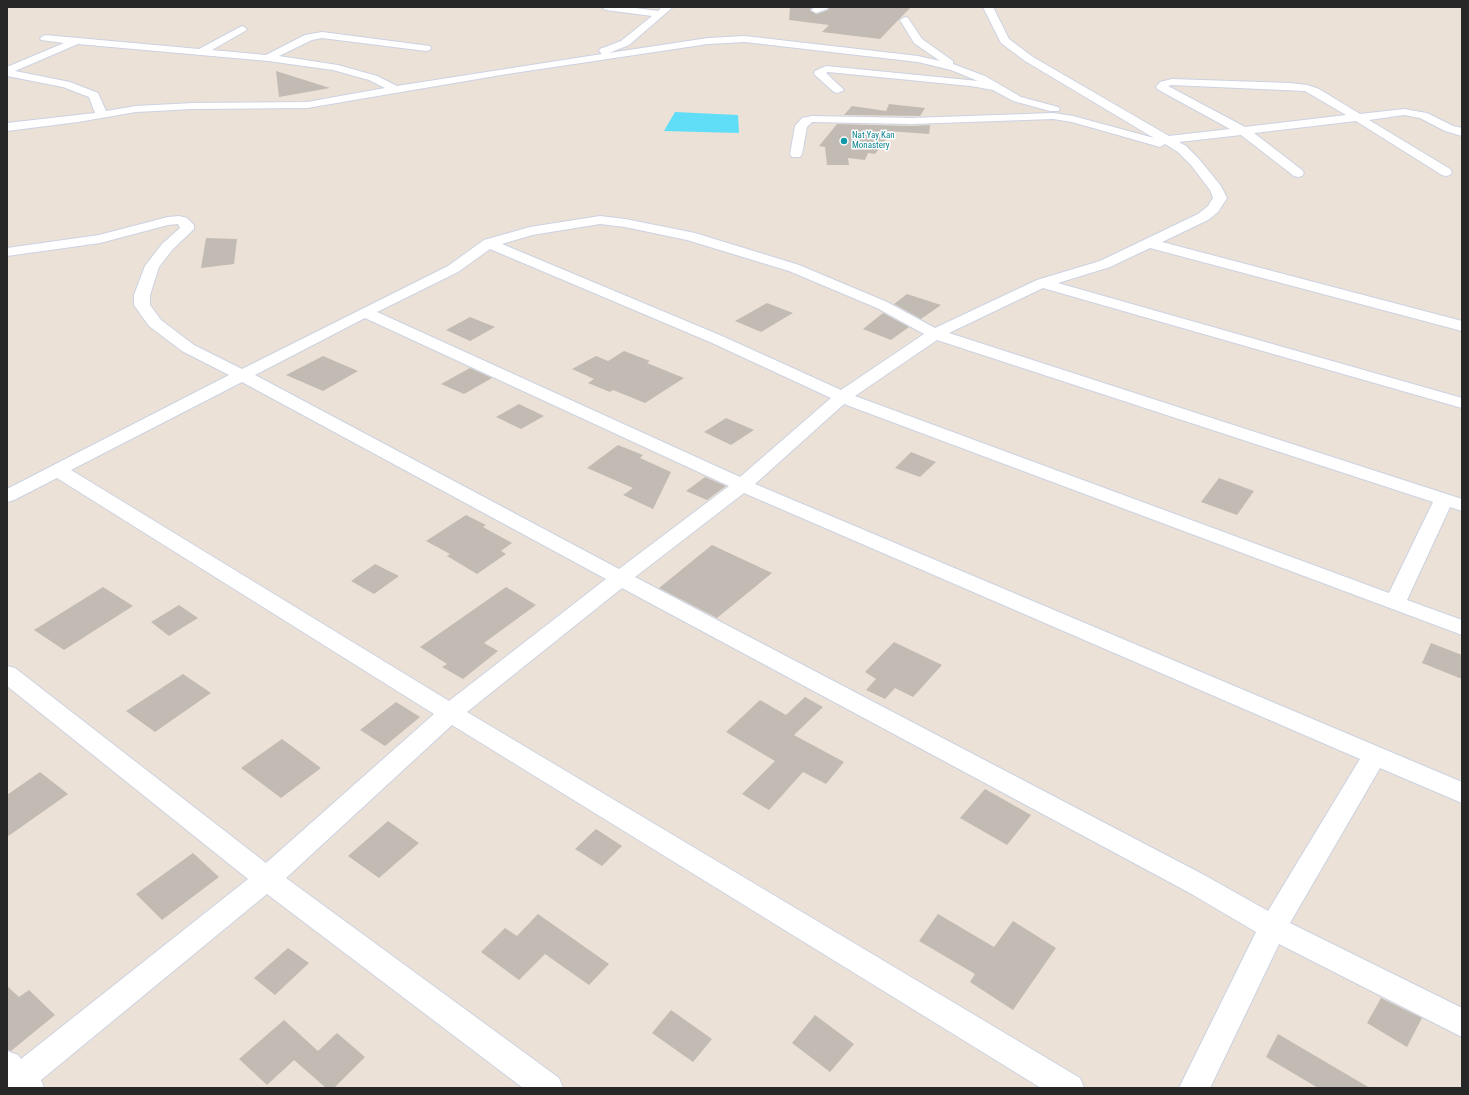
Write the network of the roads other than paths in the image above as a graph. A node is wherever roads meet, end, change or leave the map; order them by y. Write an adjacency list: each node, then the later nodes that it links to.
1 (606, 7): 4 (street)
2 (668, 7): 4 (street)
3 (988, 7): 24 (street)
4 (660, 14): 12 (street)
5 (905, 20): 13 (street)
6 (242, 29): 10 (street)
7 (45, 38): 8 (street)
8 (78, 40): 10 (street); 14 (street)
9 (426, 48): 11 (street)
10 (201, 52): 11 (street)
11 (268, 58): 16 (street)
12 (564, 64): 13 (street); 16 (street)
13 (955, 68): 15 (street)
14 (7, 72): 18 (street)
15 (996, 87): 17 (street); 20 (street)
16 (396, 90): 18 (street)
17 (838, 90)
18 (102, 115): 21 (street)
19 (1358, 117): 22 (street); 22 (street); 23 (street); 26 (street)
20 (1073, 120): 24 (street); 25 (street)
21 (7, 127)
22 (1243, 131): 24 (street); 27 (street)
23 (1462, 132)
24 (1174, 145): 28 (street)
25 (796, 154)
26 (1446, 172)
27 (1298, 173)
28 (1149, 242): 31 (street); 33 (street)
29 (489, 244): 32 (street); 34 (street); 36 (street)
30 (7, 252): 35 (street)
31 (1042, 283): 34 (street); 37 (street)
32 (365, 312): 35 (street); 39 (street)
33 (1462, 326)
34 (935, 334): 36 (street); 41 (street)
35 (242, 375): 38 (street); 42 (street)
36 (842, 397): 39 (street); 43 (street)
37 (1462, 403)
38 (58, 470): 40 (street); 46 (street)
39 (742, 484): 42 (street); 47 (street)
40 (7, 496)
41 (1453, 502): 43 (street)
42 (620, 578): 46 (street); 50 (street)
43 (1395, 603): 44 (street)
44 (1462, 628)
45 (7, 674): 49 (street)
46 (450, 713): 49 (street); 54 (street)
47 (1375, 755): 48 (street); 50 (street)
48 (1462, 793)
49 (267, 879): 52 (street); 53 (street)
50 (1273, 928): 51 (street); 55 (street)
51 (1462, 1022)
52 (16, 1080)
53 (548, 1088)
54 (1069, 1088)
55 (1194, 1088)

